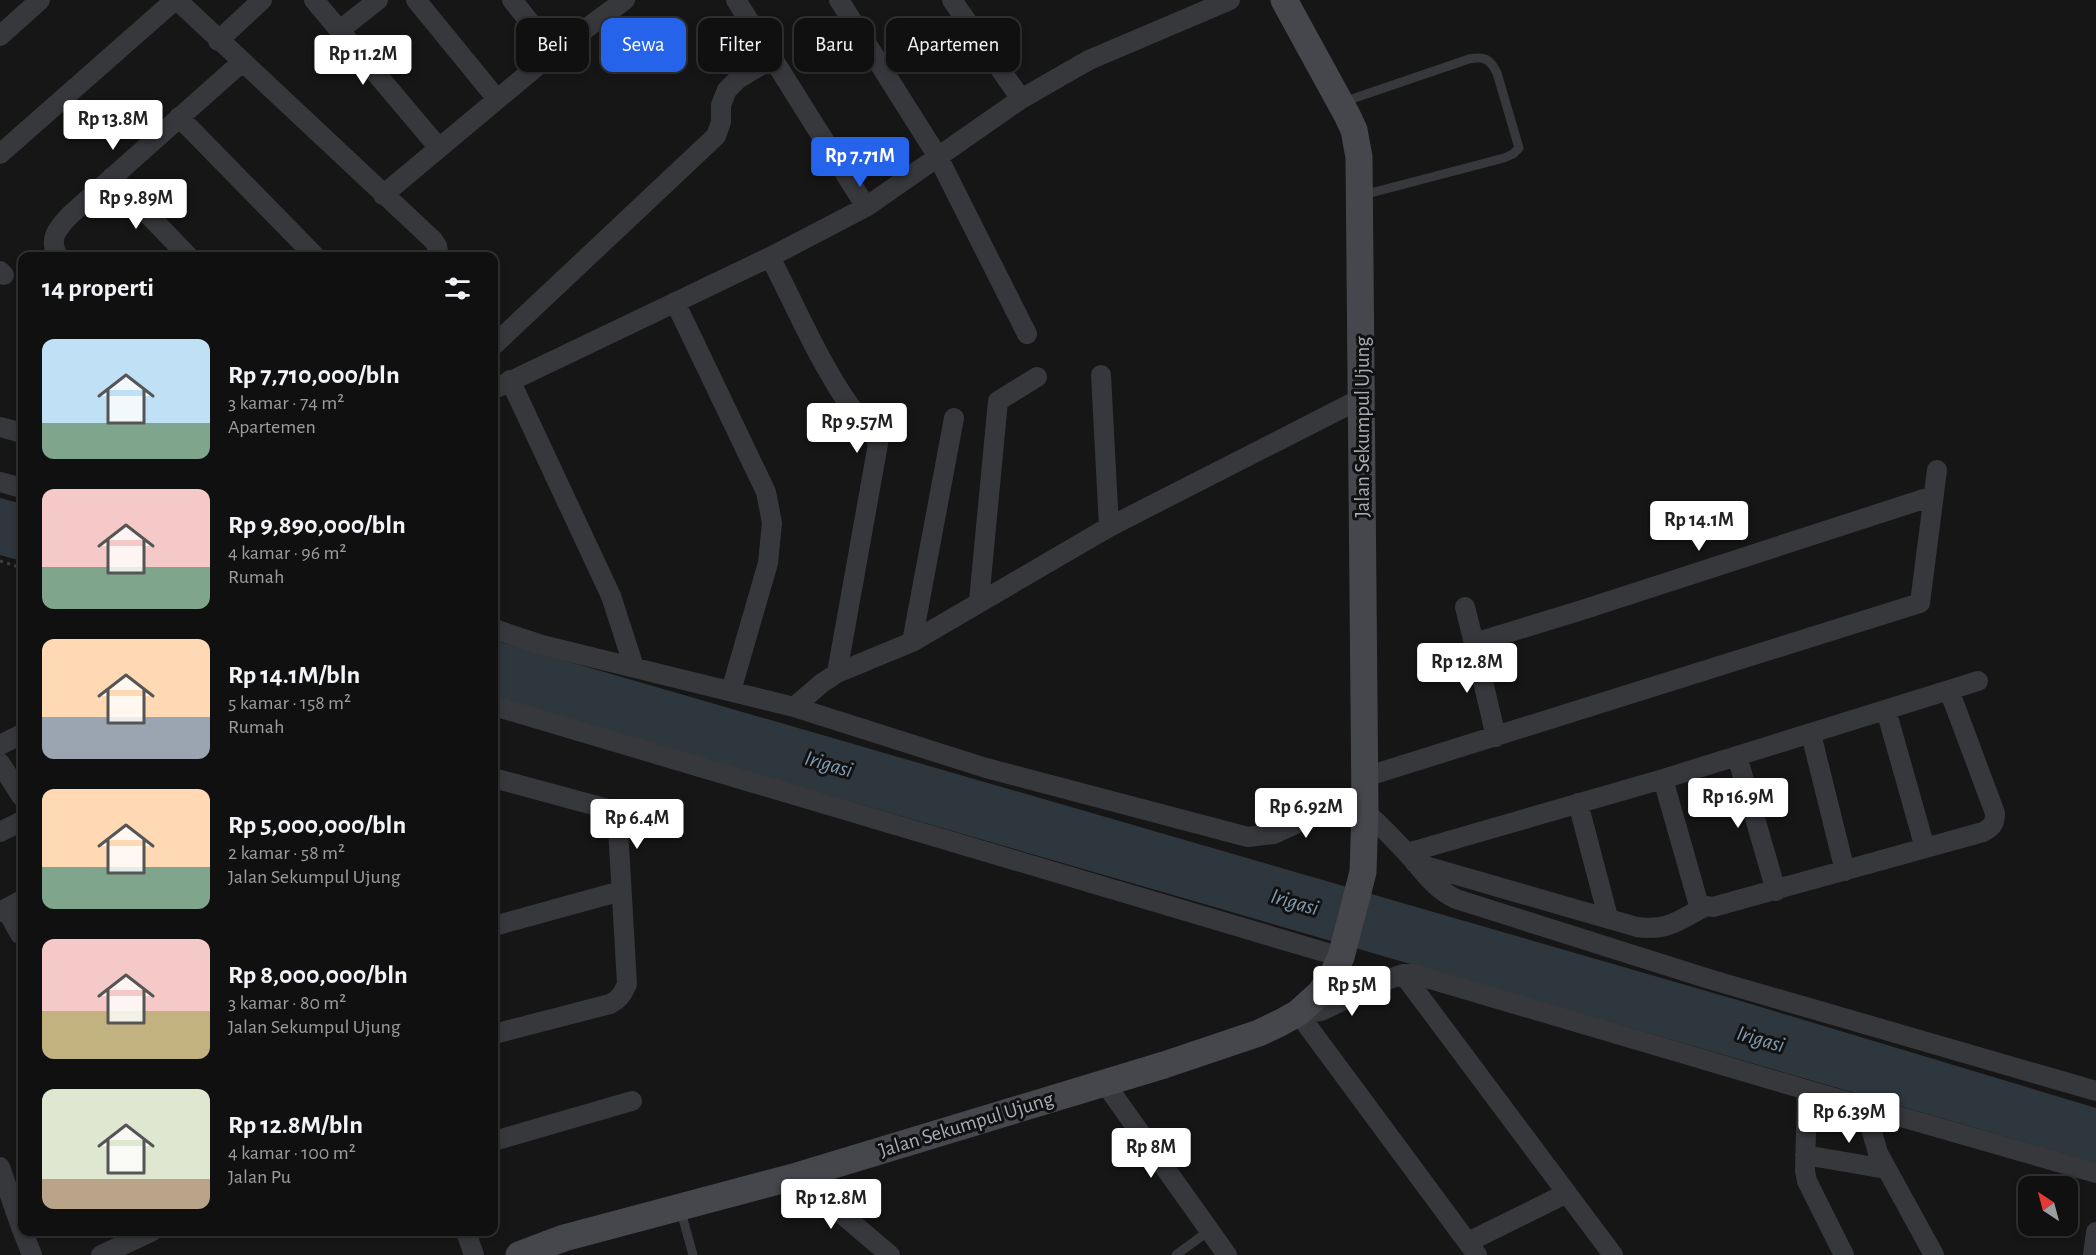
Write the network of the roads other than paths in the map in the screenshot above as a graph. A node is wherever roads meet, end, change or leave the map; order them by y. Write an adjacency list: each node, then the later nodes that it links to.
1 (40, 0): 18 (street)
2 (176, 0): 19 (street); 29 (street)
3 (262, 0): 19 (street)
4 (314, 0): 17 (street)
5 (378, 0): 17 (street)
6 (416, 0): 24 (street)
7 (512, 0): 14 (street)
8 (736, 0): 15 (street)
9 (839, 0): 30 (street)
10 (952, 0): 25 (street)
11 (1230, 0): 25 (street)
12 (1284, 0): 26 (main road, Jalan Sekumpul Ujung)
13 (621, 1): 16 (street)
14 (527, 18)
15 (747, 18)
16 (589, 25)
17 (339, 30): 28 (street)
18 (0, 36)
19 (218, 41): 20 (street)
20 (242, 62): 27 (street); 32 (street)
21 (530, 72): 24 (street)
22 (750, 72): 42 (street)
23 (782, 72): 34 (street)
24 (497, 99): 28 (street)
25 (1021, 99): 30 (street)
26 (1340, 103): 33 (main road, Jalan Sekumpul Ujung); 33 (lane)
27 (179, 117): 31 (street); 37 (street)
28 (439, 148): 32 (street)
29 (0, 154)
30 (938, 157): 34 (street); 41 (street)
31 (112, 177): 35 (street); 36 (street)
32 (383, 195): 38 (street)
33 (1360, 196): 46 (main road, Jalan Sekumpul Ujung)
34 (866, 207): 39 (street)
35 (56, 252)
36 (184, 252)
37 (311, 252)
38 (438, 252)
39 (770, 257): 40 (street); 61 (street)
40 (675, 302): 45 (street); 64 (street)
41 (1027, 334)
42 (498, 341)
43 (1101, 375): 54 (street)
44 (1037, 376): 55 (street)
45 (502, 384): 60 (street)
46 (1362, 398): 54 (street); 74 (main road, Jalan Sekumpul Ujung)
47 (954, 418): 58 (street)
48 (0, 427): 49 (street)
49 (18, 432)
50 (1936, 470): 53 (street)
51 (0, 482): 52 (street)
52 (18, 487)
53 (1933, 496): 59 (street); 70 (street)
54 (1109, 526): 55 (street)
55 (979, 601): 58 (street)
56 (1465, 607): 59 (street)
57 (498, 629): 60 (street)
58 (912, 642): 61 (street)
59 (1474, 643): 70 (street)
60 (634, 667): 64 (street)
61 (837, 673): 66 (street)
62 (1978, 681): 63 (street)
63 (1949, 690): 67 (street); 84 (street)
64 (731, 691): 66 (street)
65 (498, 707): 94 (street)
66 (794, 707): 80 (street)
67 (1886, 710): 68 (street); 84 (street)
68 (1810, 734): 72 (street); 86 (street)
69 (18, 736): 71 (street)
70 (1496, 737): 74 (street)
71 (0, 745)
72 (1737, 756): 76 (street); 88 (street)
73 (0, 763): 77 (street)
74 (1365, 777): 80 (main road, Jalan Sekumpul Ujung)
75 (498, 779): 79 (street)
76 (1663, 779): 78 (street); 89 (street)
77 (18, 792)
78 (1578, 804): 85 (street); 91 (street)
79 (617, 811): 81 (street); 87 (street)
80 (1365, 811): 85 (street); 94 (main road, Jalan Sekumpul Ujung)
81 (645, 819)
82 (18, 823): 83 (street)
83 (0, 832)
84 (1925, 848): 86 (street)
85 (1411, 858): 91 (street); 100 (street)
86 (1845, 871): 88 (street)
87 (621, 891): 92 (street); 97 (street)
88 (1776, 891): 89 (street)
89 (1706, 906): 91 (street)
90 (10, 907): 93 (street)
91 (1608, 917)
92 (498, 925)
93 (18, 929)
94 (1342, 953): 96 (main road, Jalan Sekumpul Ujung)
95 (1403, 974): 96 (street); 99 (street); 109 (street)
96 (1300, 1010): 98 (main road, Jalan Sekumpul Ujung); 118 (street)
97 (498, 1033)
98 (1104, 1082): 108 (main road, Jalan Sekumpul Ujung); 112 (street)
99 (1807, 1090): 102 (street); 104 (street)
100 (2096, 1091)
101 (632, 1101): 103 (street)
102 (1877, 1109): 106 (street); 107 (street)
103 (498, 1140)
104 (1805, 1155): 106 (street); 127 (street)
105 (0, 1167): 111 (street)
106 (1886, 1169): 128 (street)
107 (2096, 1173)
108 (797, 1176): 110 (main road, Jalan Sekumpul Ujung); 123 (street)
109 (1567, 1193): 118 (street); 126 (street)
110 (679, 1206): 121 (main road, Jalan Sekumpul Ujung); 122 (lane)
111 (15, 1223)
112 (1210, 1230): 124 (lane); 125 (street)
113 (2096, 1232): 129 (street)
114 (22, 1236): 119 (street)
115 (140, 1236): 117 (street)
116 (467, 1236): 120 (street)
117 (112, 1247)
118 (1473, 1249)
119 (32, 1255)
120 (474, 1255)
121 (519, 1255)
122 (693, 1255)
123 (890, 1255)
124 (1176, 1255)
125 (1227, 1255)
126 (1613, 1255)
127 (1844, 1255)
128 (1934, 1255)
129 (2093, 1255)

